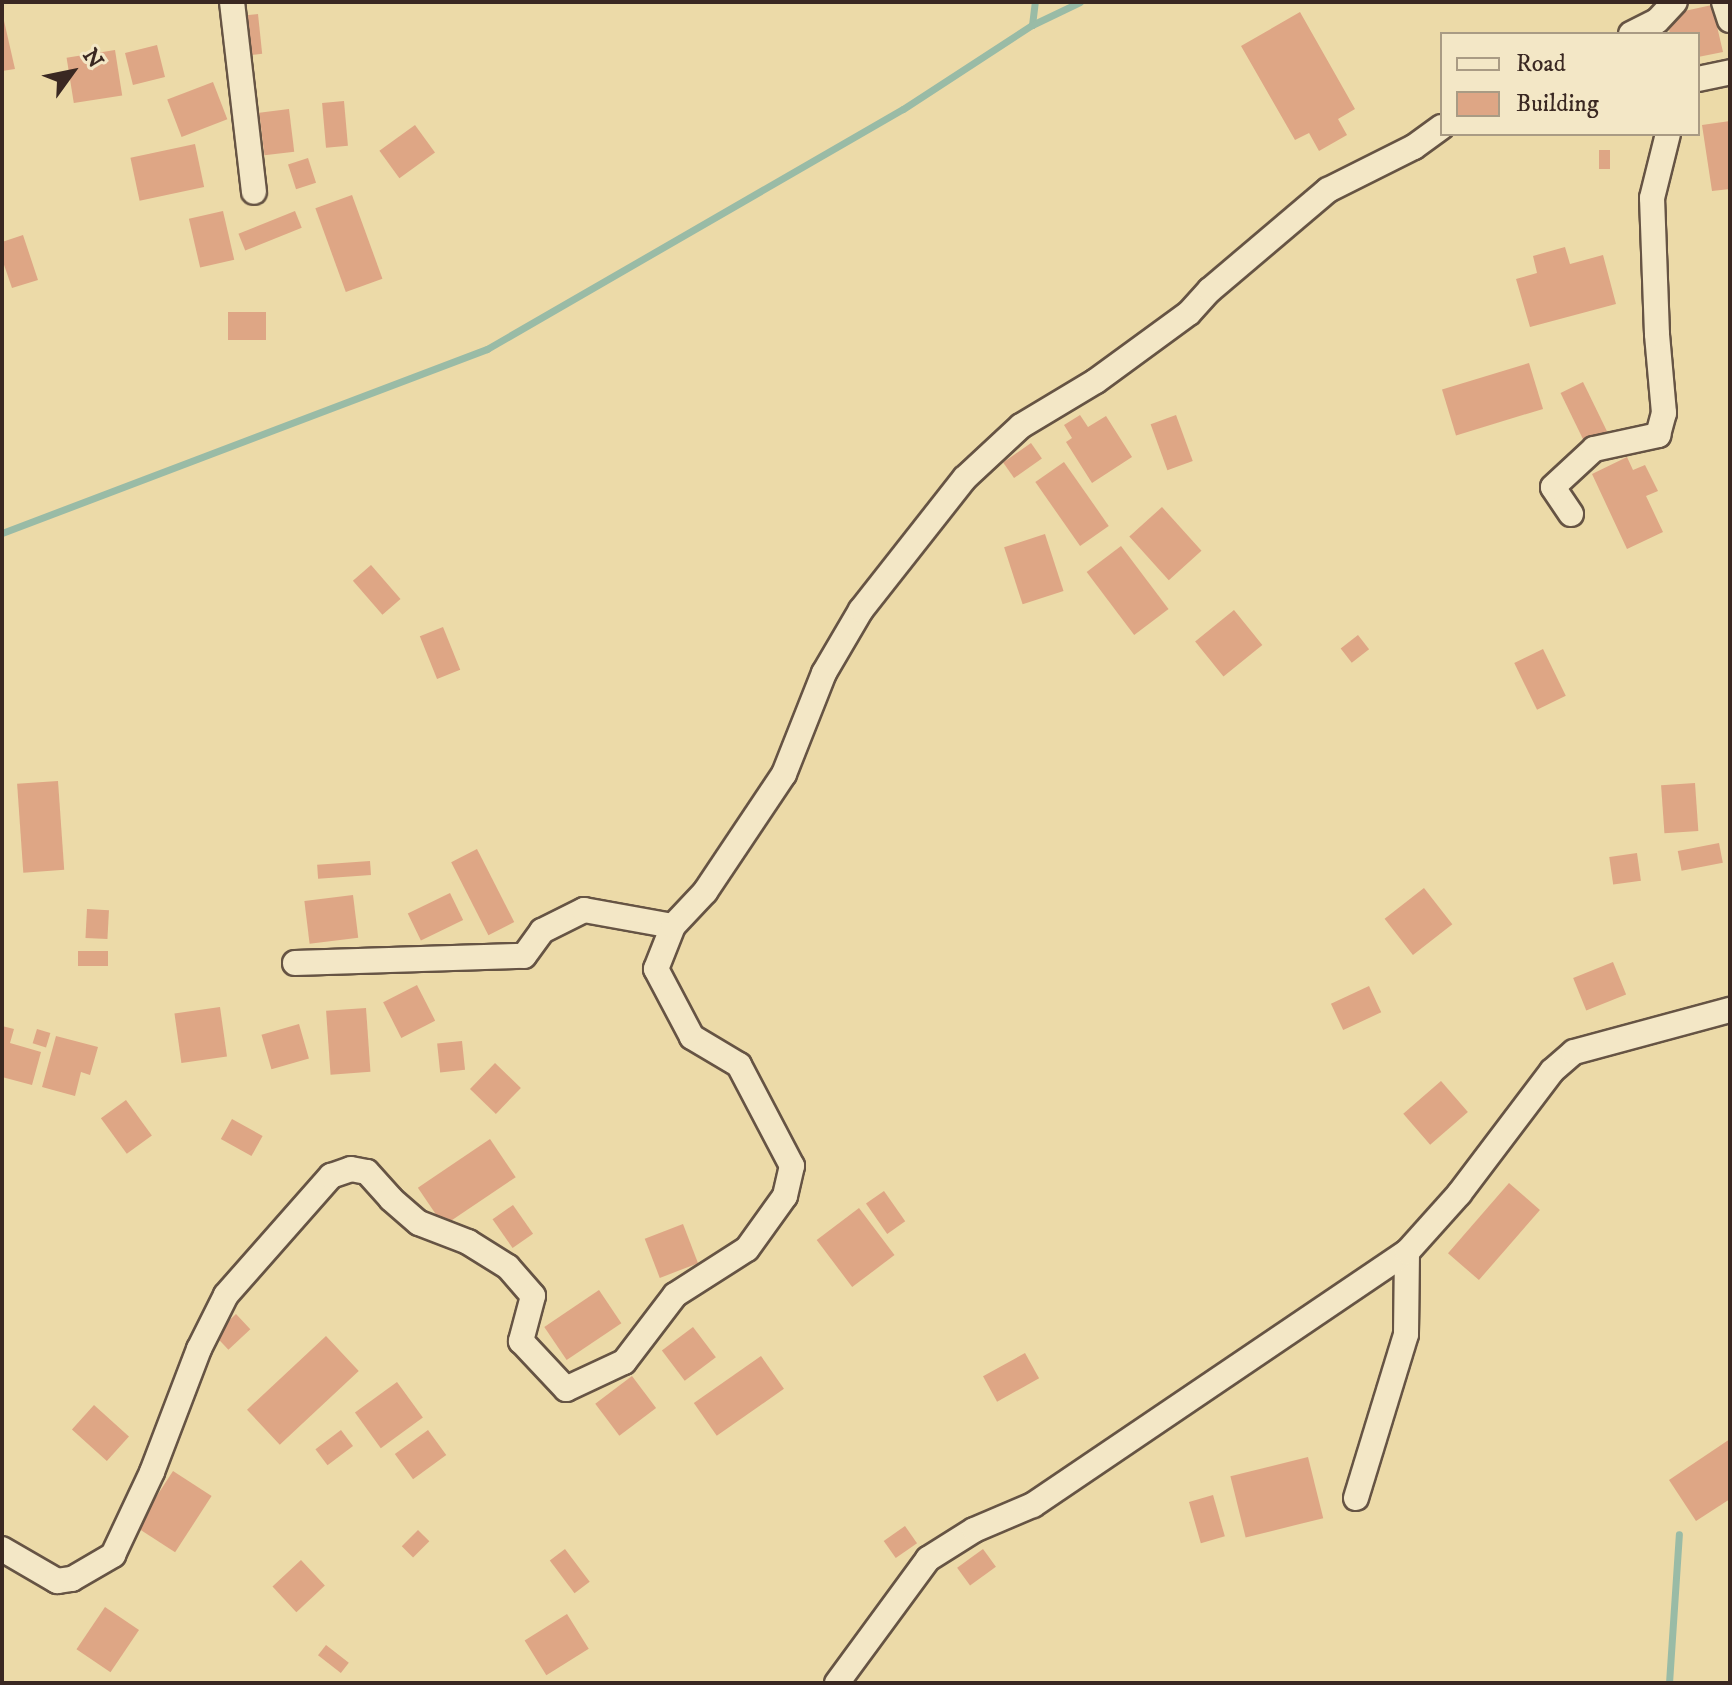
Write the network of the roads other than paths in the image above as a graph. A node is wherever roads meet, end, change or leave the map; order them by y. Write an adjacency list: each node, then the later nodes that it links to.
1 (232, 2): 10 (street)
2 (1675, 2): 5 (street)
3 (1724, 2): 4 (street)
4 (1730, 20)
5 (1635, 32)
6 (1730, 72): 7 (street)
7 (1700, 79)
8 (1440, 128): 12 (street)
9 (1668, 136): 11 (street)
10 (254, 192)
11 (1571, 514)
12 (673, 926): 13 (street); 17 (street)
13 (295, 963)
14 (1730, 1010): 15 (street)
15 (1407, 1252): 16 (street); 18 (street)
16 (1356, 1498)
17 (2, 1549)
18 (837, 1683)

